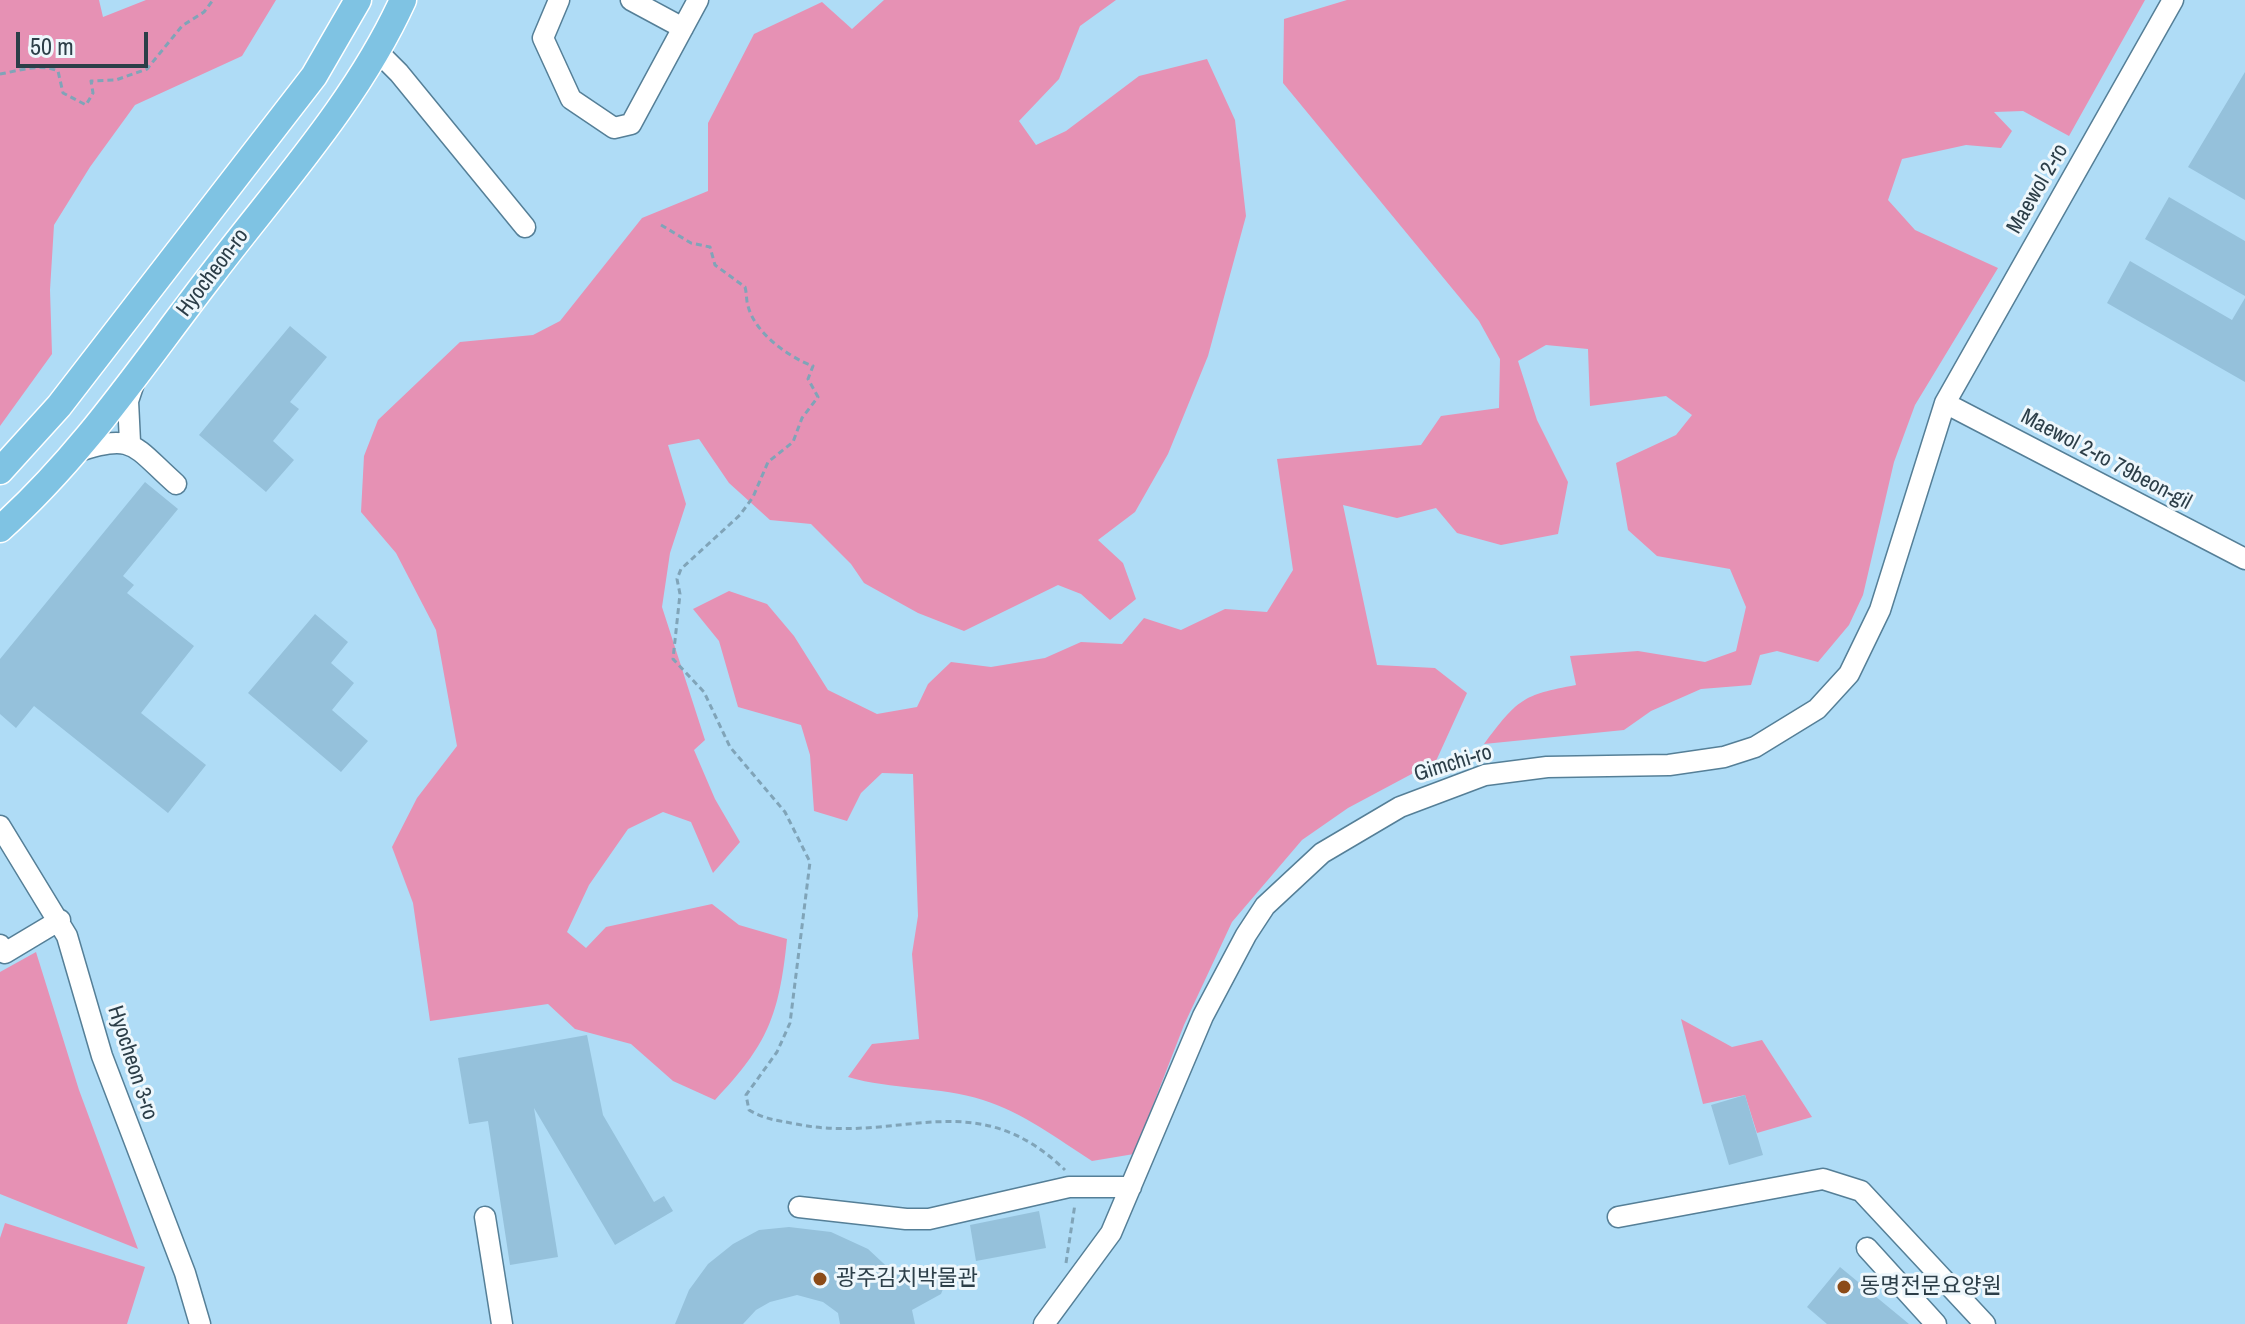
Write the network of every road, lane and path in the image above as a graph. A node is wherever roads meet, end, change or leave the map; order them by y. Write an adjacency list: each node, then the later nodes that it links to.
1 (213, 0): 10 (path)
2 (358, 0): 17 (main road, Hyocheon-ro)
3 (403, 0): 9 (main road, Hyocheon-ro)
4 (559, 0): 8 (street)
5 (631, 0): 8 (street)
6 (698, 0): 8 (street)
7 (2173, 0): 14 (street, Maewol 2-ro)
8 (683, 28)
9 (377, 51): 12 (street); 13 (main road, Hyocheon-ro)
10 (0, 74)
11 (661, 225): 24 (path)
12 (525, 227)
13 (135, 382): 15 (street); 16 (main road, Hyocheon-ro)
14 (1945, 403): 20 (street, Maewol 2-ro 79beon-gil); 25 (street, Gimchi-ro)
15 (130, 442): 16 (street); 18 (street)
16 (76, 452): 19 (main road, Hyocheon-ro)
17 (0, 471)
18 (176, 484)
19 (8, 522)
20 (2245, 559)
21 (0, 826): 22 (street, Hyocheon 3-ro)
22 (60, 920): 23 (street); 31 (street, Hyocheon 3-ro)
23 (0, 945)
24 (1079, 1187): 25 (street); 26 (street); 30 (path)
25 (1131, 1187): 30 (street, Gimchi-ro)
26 (799, 1207)
27 (485, 1217): 32 (street)
28 (1618, 1217): 35 (street)
29 (1867, 1248): 34 (street)
30 (1072, 1290): 33 (street, Gimchi-ro)
31 (200, 1324)
32 (502, 1324)
33 (1044, 1324)
34 (1936, 1324)
35 (1985, 1324)

